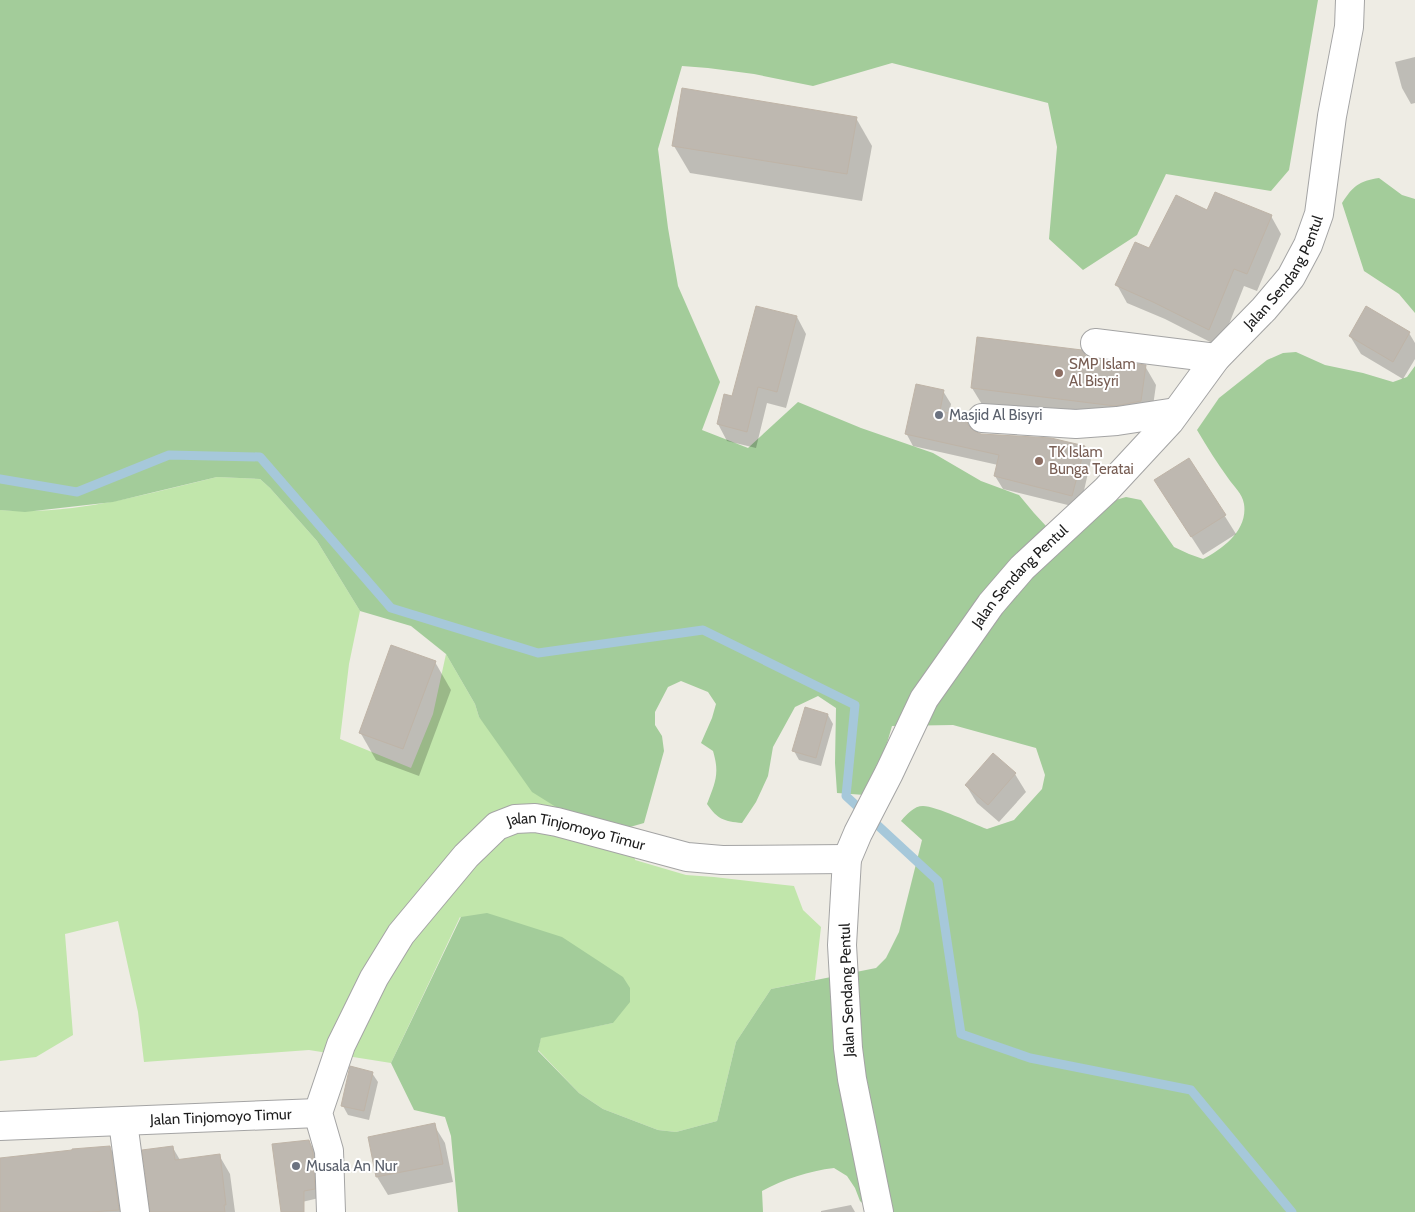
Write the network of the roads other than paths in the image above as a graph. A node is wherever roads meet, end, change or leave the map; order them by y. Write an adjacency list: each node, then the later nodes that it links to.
1 (1350, 0): 3 (street, Jalan Sendang Pentul)
2 (1095, 343): 3 (street)
3 (1216, 358): 4 (street, Jalan Sendang Pentul)
4 (1176, 412): 5 (street); 6 (street, Jalan Sendang Pentul)
5 (982, 418)
6 (847, 859): 7 (street, Jalan Tinjomoyo Timur); 12 (street, Jalan Sendang Pentul)
7 (318, 1113): 8 (street, Jalan Tinjomoyo Timur); 11 (street)
8 (123, 1122): 9 (street, Jalan Tinjomoyo Timur); 10 (street)
9 (0, 1126)
10 (134, 1212)
11 (331, 1212)
12 (879, 1212)

